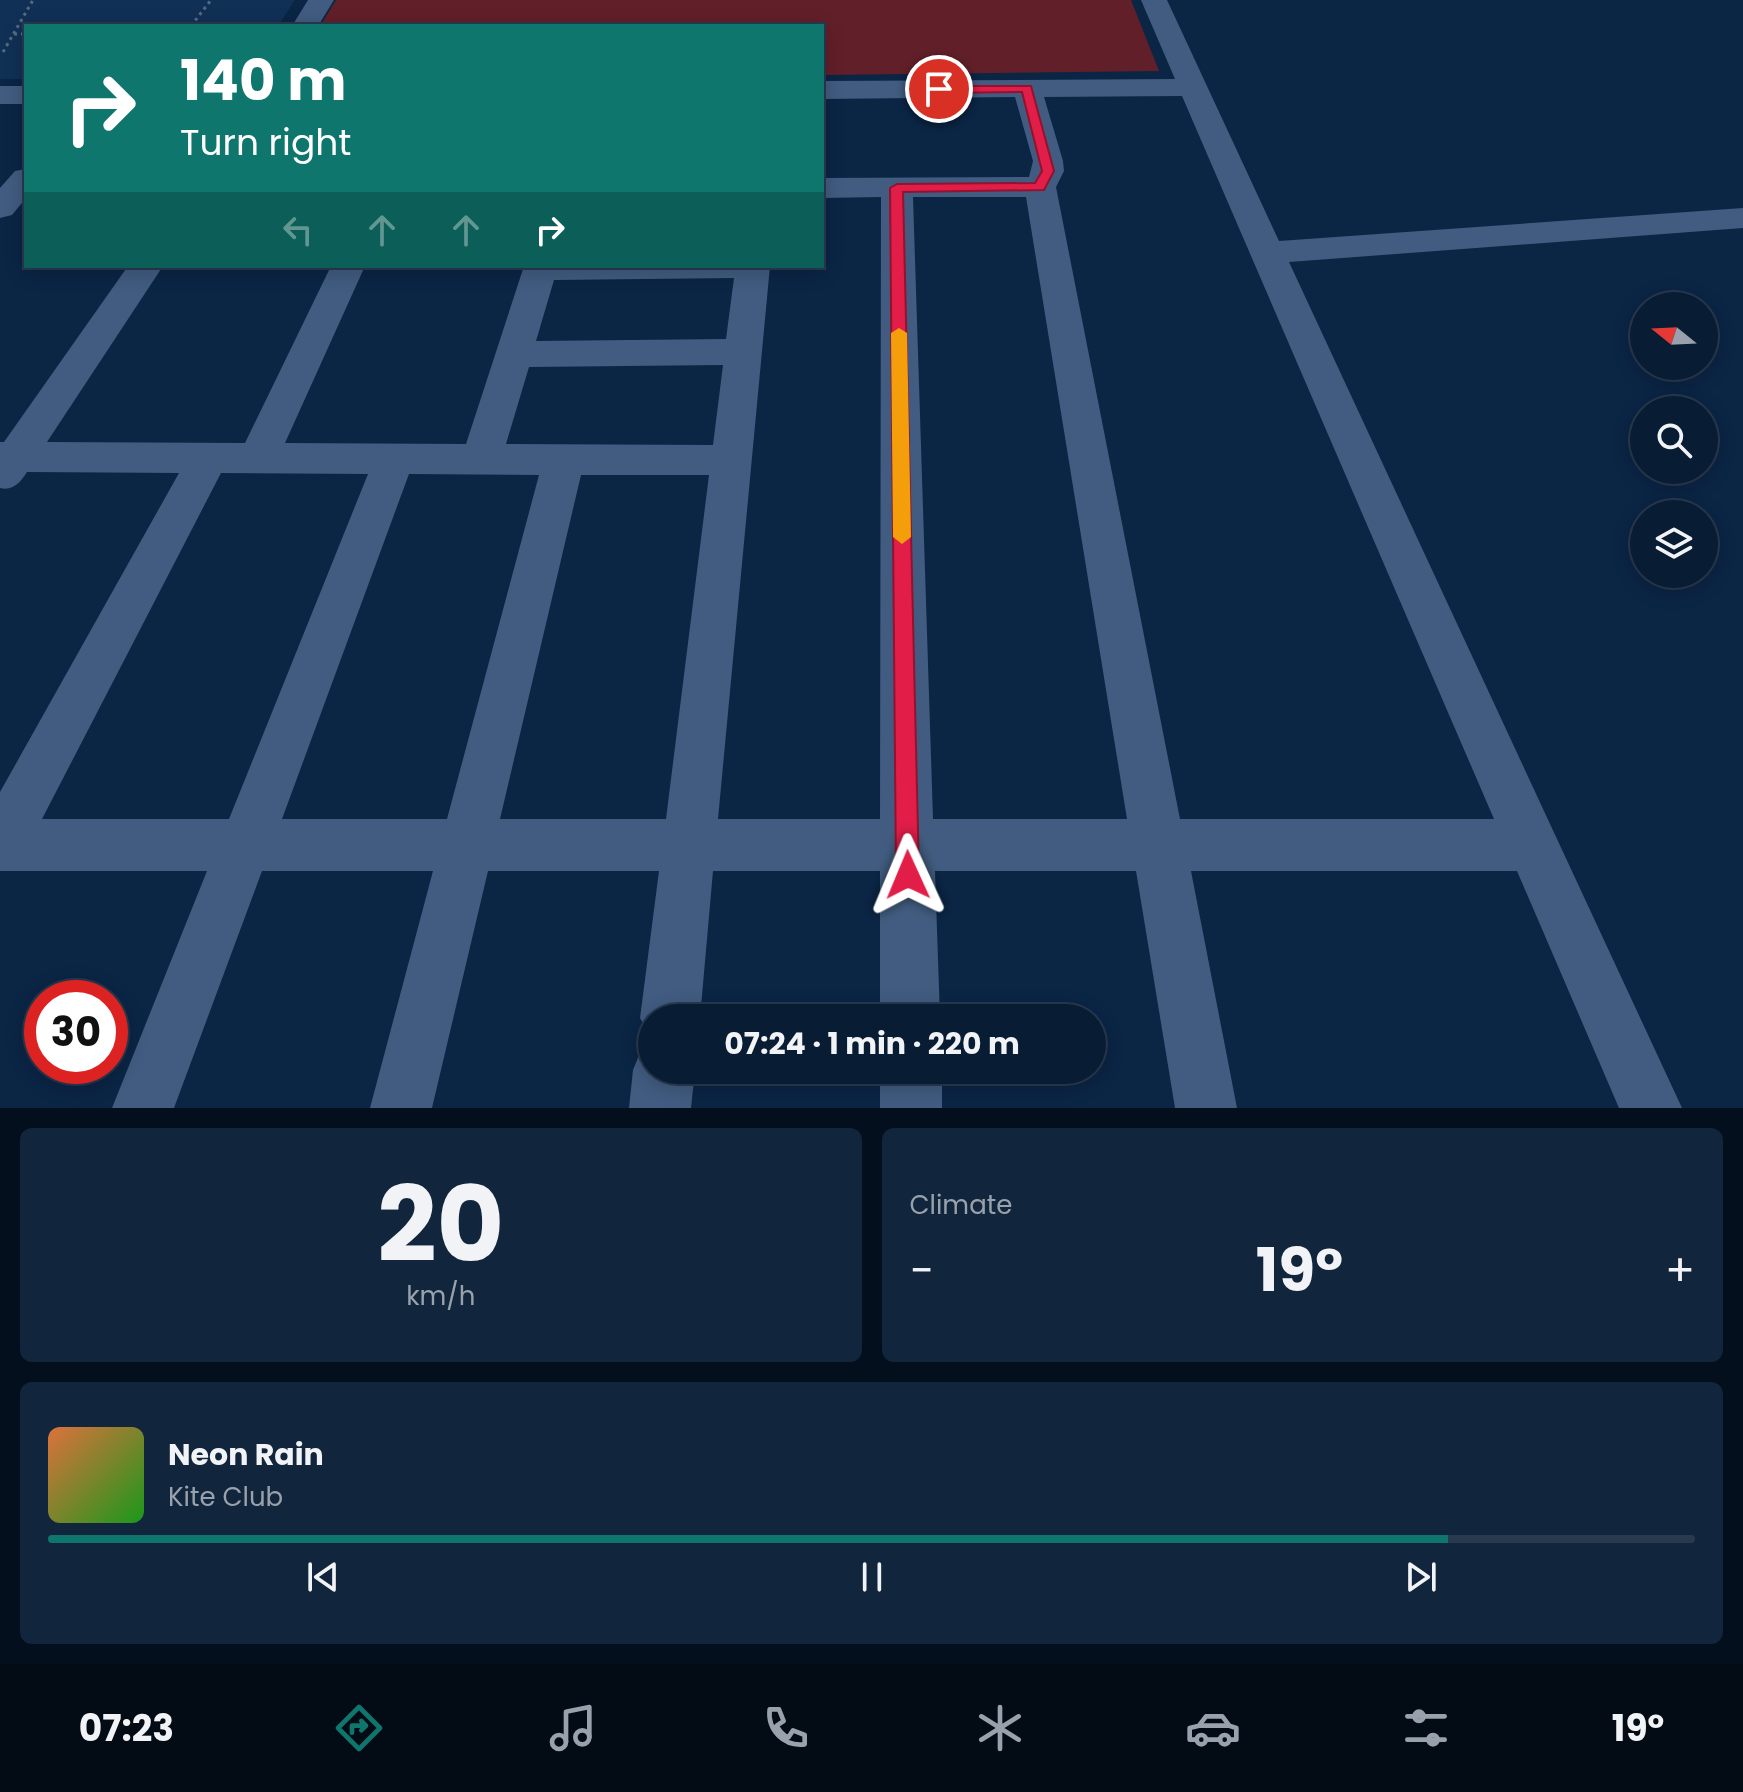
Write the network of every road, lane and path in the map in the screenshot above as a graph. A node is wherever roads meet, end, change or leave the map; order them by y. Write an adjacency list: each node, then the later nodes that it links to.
1 (33, 0): 7 (path)
2 (211, 0): 5 (path)
3 (321, 0): 6 (street)
4 (1154, 0): 10 (street)
5 (193, 24)
6 (306, 24)
7 (13, 34): 8 (path); 9 (path)
8 (24, 34)
9 (3, 52)
10 (1192, 87): 11 (street); 21 (street)
11 (1027, 89): 12 (street); 16 (street)
12 (824, 90)
13 (0, 95): 14 (street)
14 (24, 95)
15 (16, 181): 19 (street)
16 (1040, 187): 18 (street); 38 (street)
17 (824, 188): 18 (street)
18 (897, 188): 41 (street)
19 (0, 208)
20 (1743, 218): 21 (street)
21 (1267, 253): 39 (street)
22 (145, 268): 34 (street)
23 (347, 268): 29 (street)
24 (540, 268): 27 (street)
25 (753, 268): 26 (street)
26 (743, 352): 27 (street); 33 (street)
27 (514, 354): 31 (street)
28 (209, 457): 29 (street); 34 (street); 35 (street)
29 (258, 458): 30 (street)
30 (395, 458): 31 (street); 36 (street)
31 (481, 459): 32 (street)
32 (564, 459): 33 (street); 40 (street)
33 (731, 460): 37 (street)
34 (5, 464)
35 (0, 844): 36 (street)
36 (245, 845): 40 (street); 46 (street)
37 (689, 845): 40 (street); 41 (street); 42 (street)
38 (1159, 845): 39 (street); 41 (street); 50 (street)
39 (1533, 845): 51 (street)
40 (467, 846): 47 (street)
41 (907, 846): 43 (street)
42 (672, 1004)
43 (910, 1004)
44 (663, 1084): 48 (street)
45 (911, 1084): 49 (street)
46 (143, 1108)
47 (401, 1108)
48 (660, 1108)
49 (911, 1108)
50 (1206, 1108)
51 (1651, 1108)

